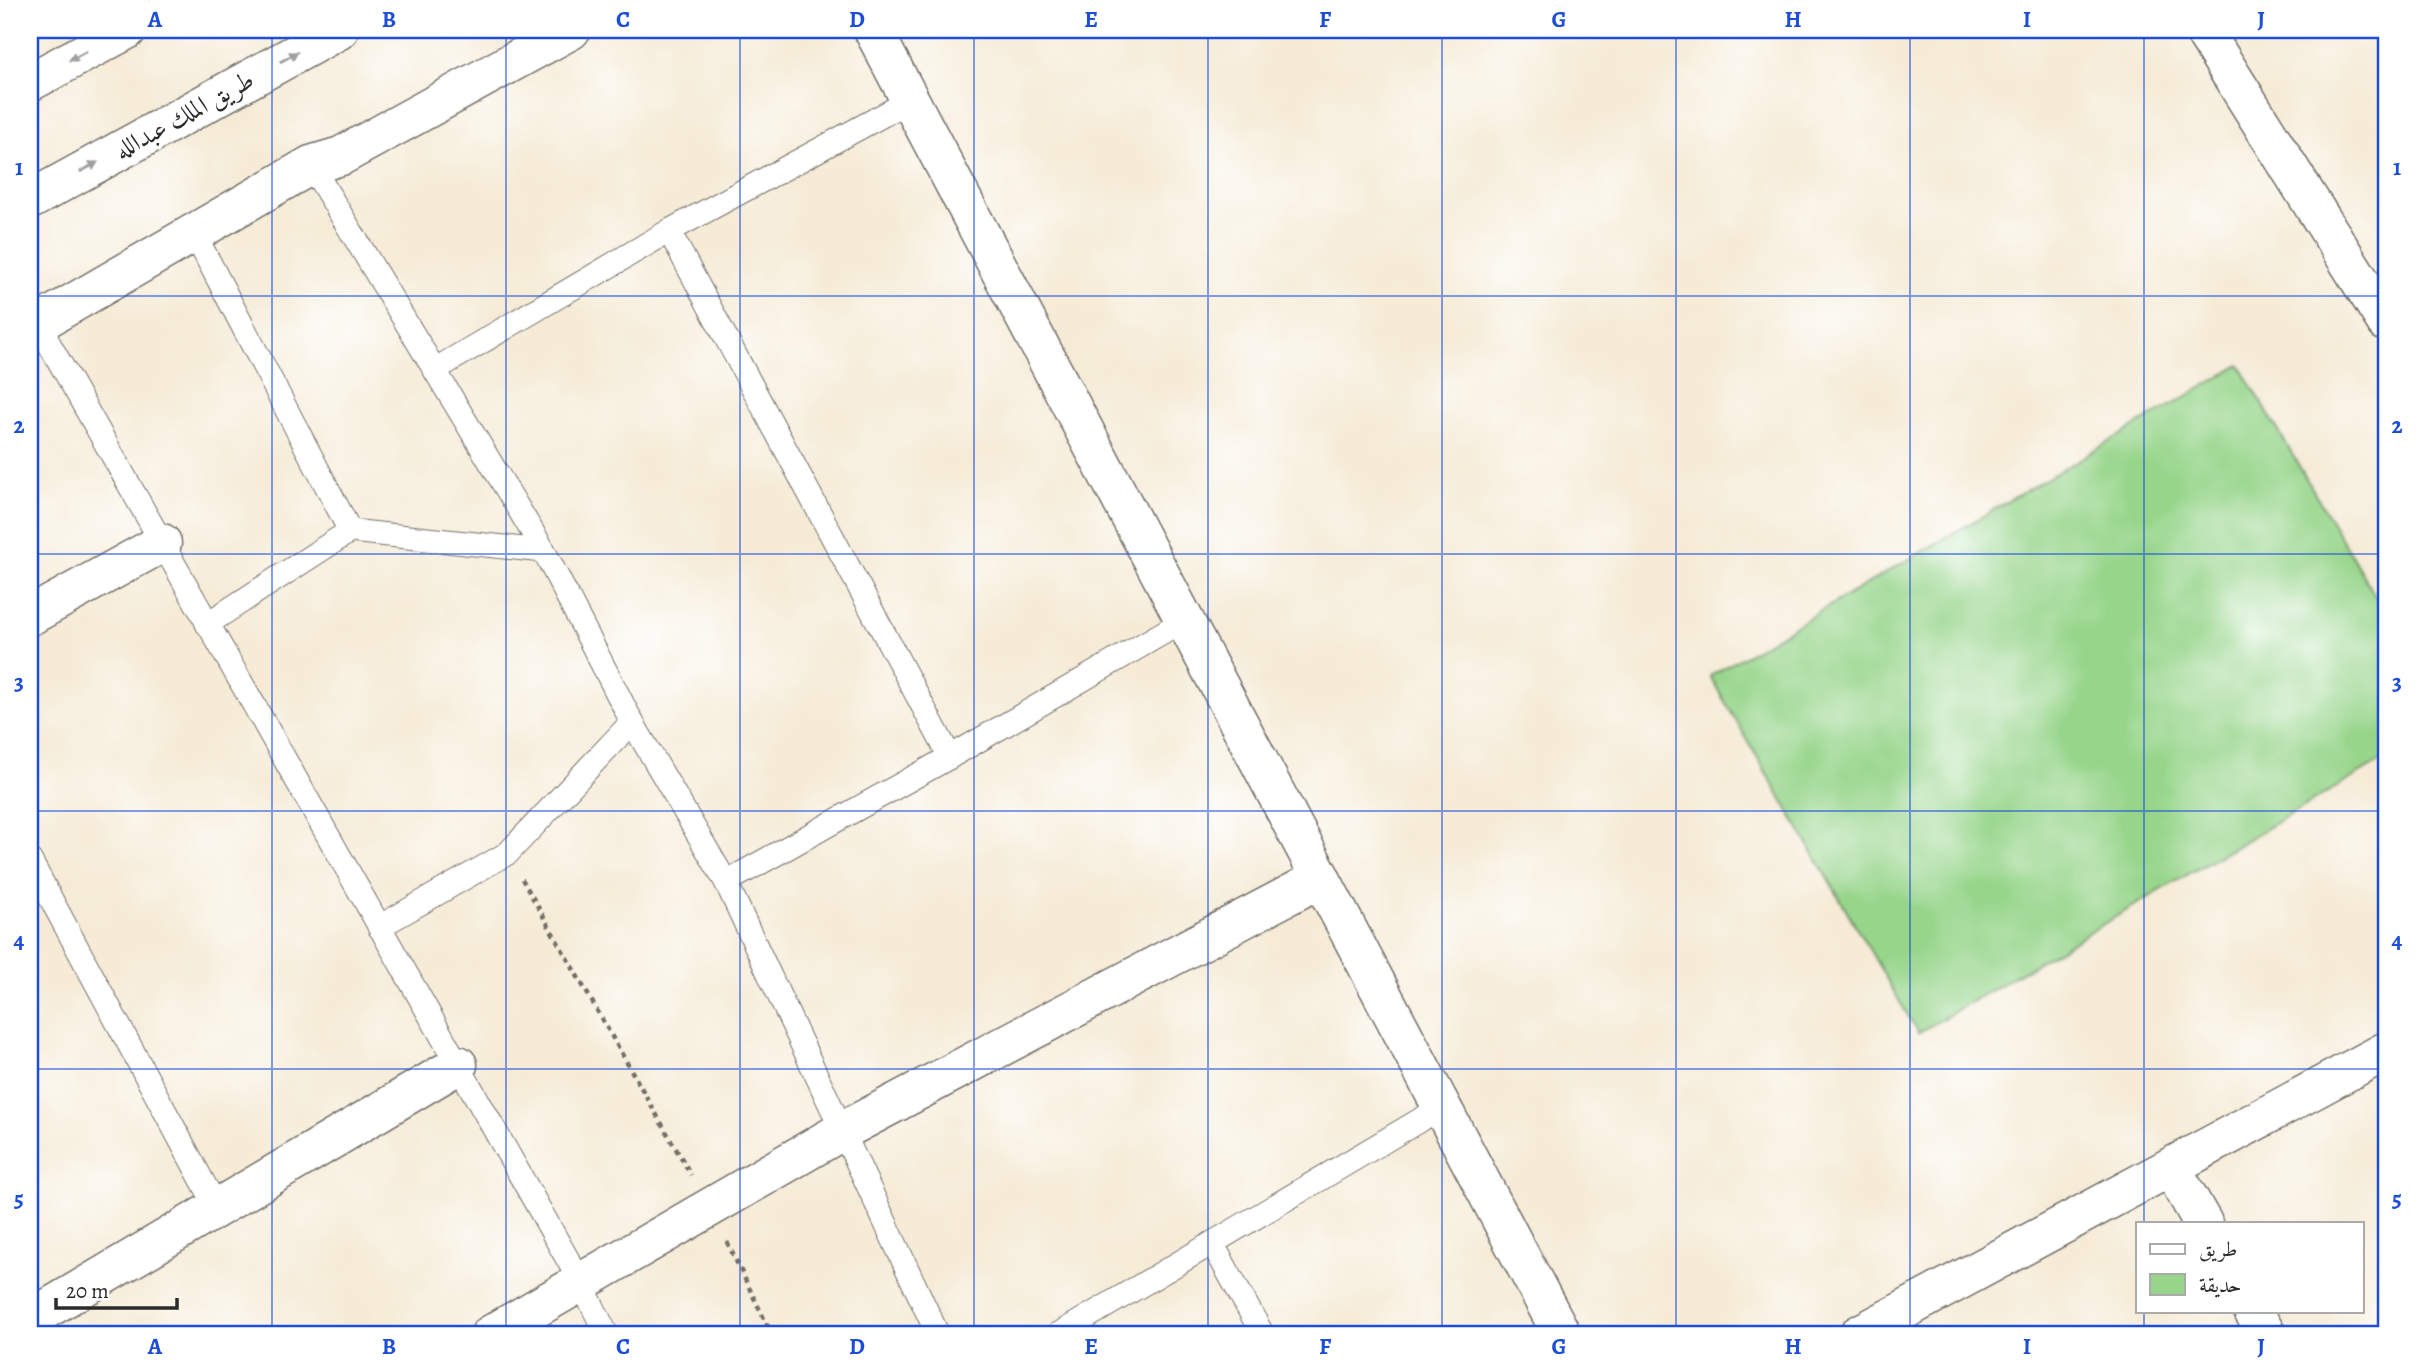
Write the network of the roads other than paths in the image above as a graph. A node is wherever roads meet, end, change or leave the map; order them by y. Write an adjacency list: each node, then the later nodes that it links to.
1 (127, 30): 6 (street, one-way to 6)
2 (338, 30): 9 (street, طريق الملك عبدالله, one-way to 2)
3 (572, 30): 8 (street)
4 (873, 30): 7 (street)
5 (2203, 30): 12 (street)
6 (30, 82)
7 (911, 100): 10 (lane); 19 (street)
8 (311, 165): 11 (street); 14 (lane)
9 (30, 200)
10 (669, 231): 14 (lane); 22 (lane)
11 (194, 233): 13 (street); 15 (lane)
12 (2386, 322)
13 (34, 326): 16 (lane)
14 (436, 369): 17 (lane)
15 (350, 531): 17 (lane); 20 (lane)
16 (162, 543): 18 (street); 20 (lane)
17 (544, 551): 21 (lane)
18 (30, 616)
19 (1185, 620): 22 (lane); 24 (street)
20 (208, 624): 26 (lane)
21 (632, 722): 25 (lane); 26 (lane)
22 (950, 757): 25 (lane)
23 (30, 860): 32 (lane)
24 (1321, 878): 29 (street); 30 (street)
25 (726, 882): 30 (lane)
26 (379, 927): 28 (lane)
27 (2386, 1051): 31 (street)
28 (458, 1065): 32 (street); 35 (lane)
29 (1442, 1107): 34 (lane); 43 (street)
30 (842, 1131): 35 (street); 40 (lane)
31 (2171, 1167): 33 (street); 44 (street)
32 (217, 1208): 37 (street)
33 (2202, 1222)
34 (1212, 1243): 41 (lane); 42 (lane)
35 (581, 1283): 38 (street); 39 (lane)
36 (2254, 1312): 45 (street)
37 (30, 1319)
38 (489, 1335)
39 (607, 1335)
40 (938, 1335)
41 (1057, 1335)
42 (1263, 1335)
43 (1562, 1335)
44 (1858, 1335)
45 (2267, 1335)

